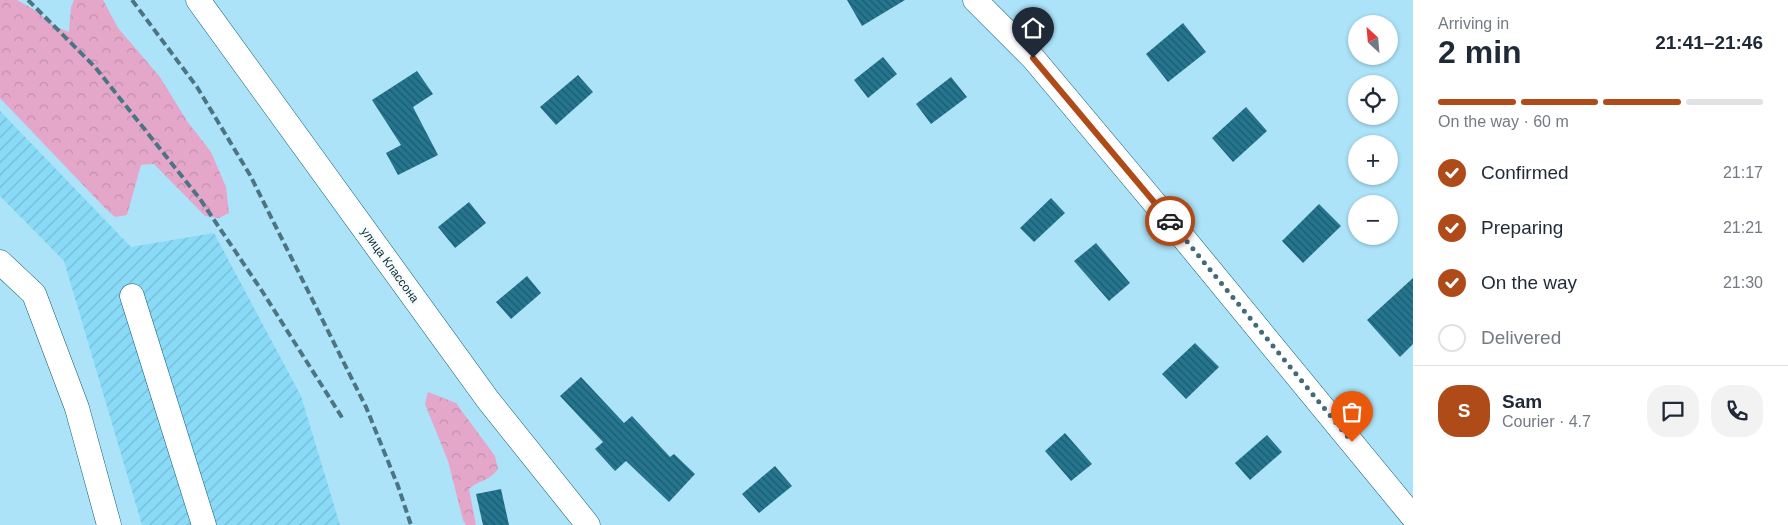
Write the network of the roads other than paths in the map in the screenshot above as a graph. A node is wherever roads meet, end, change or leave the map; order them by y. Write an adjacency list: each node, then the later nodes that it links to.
1 (198, 0): 8 (street, улица Классона)
2 (975, 0): 5 (street)
3 (0, 262): 6 (street)
4 (132, 296): 7 (street)
5 (1413, 517)
6 (109, 525)
7 (204, 525)
8 (588, 525)

